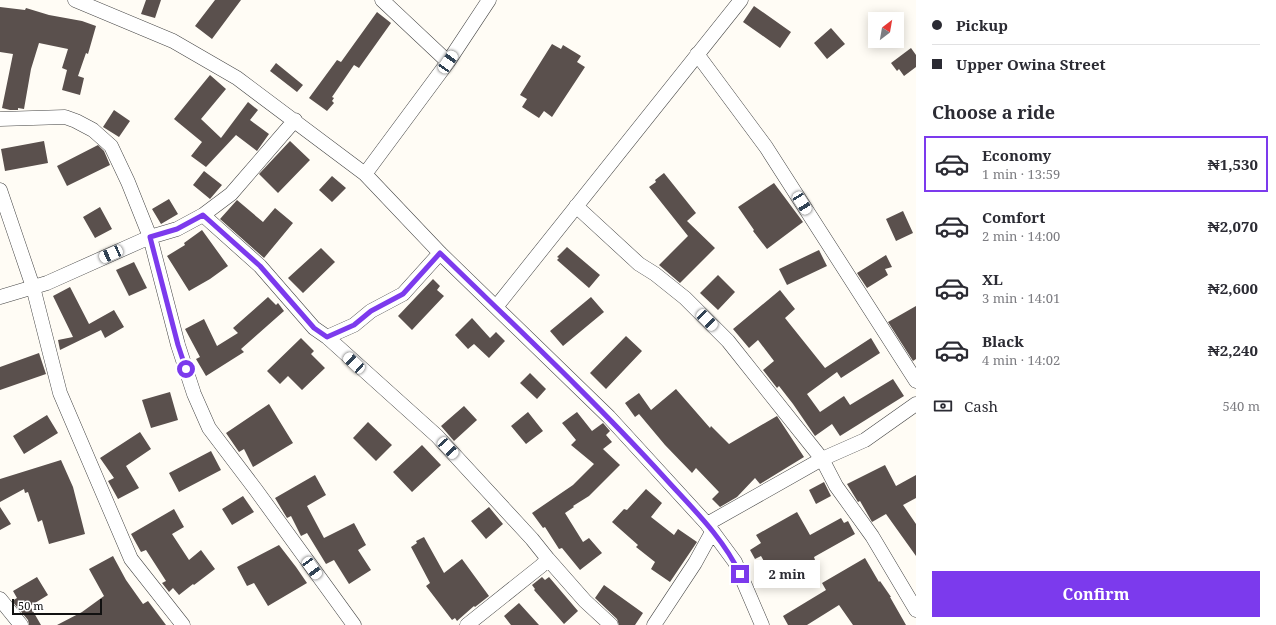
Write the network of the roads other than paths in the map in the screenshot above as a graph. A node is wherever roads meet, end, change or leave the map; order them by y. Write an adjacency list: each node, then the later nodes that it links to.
1 (74, 0): 8 (street)
2 (382, 0): 6 (street)
3 (489, 0): 6 (street)
4 (741, 0): 5 (street)
5 (697, 54): 11 (street); 19 (street)
6 (448, 62): 9 (street)
7 (0, 119): 13 (street)
8 (295, 120): 9 (street); 12 (street)
9 (365, 174): 14 (street)
10 (0, 190): 15 (street)
11 (576, 206): 17 (street); 21 (street)
12 (203, 215): 13 (street); 18 (street)
13 (150, 237): 15 (street); 28 (street)
14 (440, 253): 17 (street); 18 (street)
15 (33, 287): 16 (street); 27 (street)
16 (0, 297)
17 (496, 307): 22 (street)
18 (327, 337): 23 (street)
19 (916, 381)
20 (916, 404): 21 (street)
21 (822, 459): 22 (street); 25 (street)
22 (710, 528): 31 (street); 32 (street)
23 (548, 559): 29 (street); 30 (street)
24 (0, 599): 26 (street)
25 (916, 610)
26 (21, 625)
27 (183, 625)
28 (354, 625)
29 (467, 625)
30 (611, 625)
31 (654, 625)
32 (762, 625)

